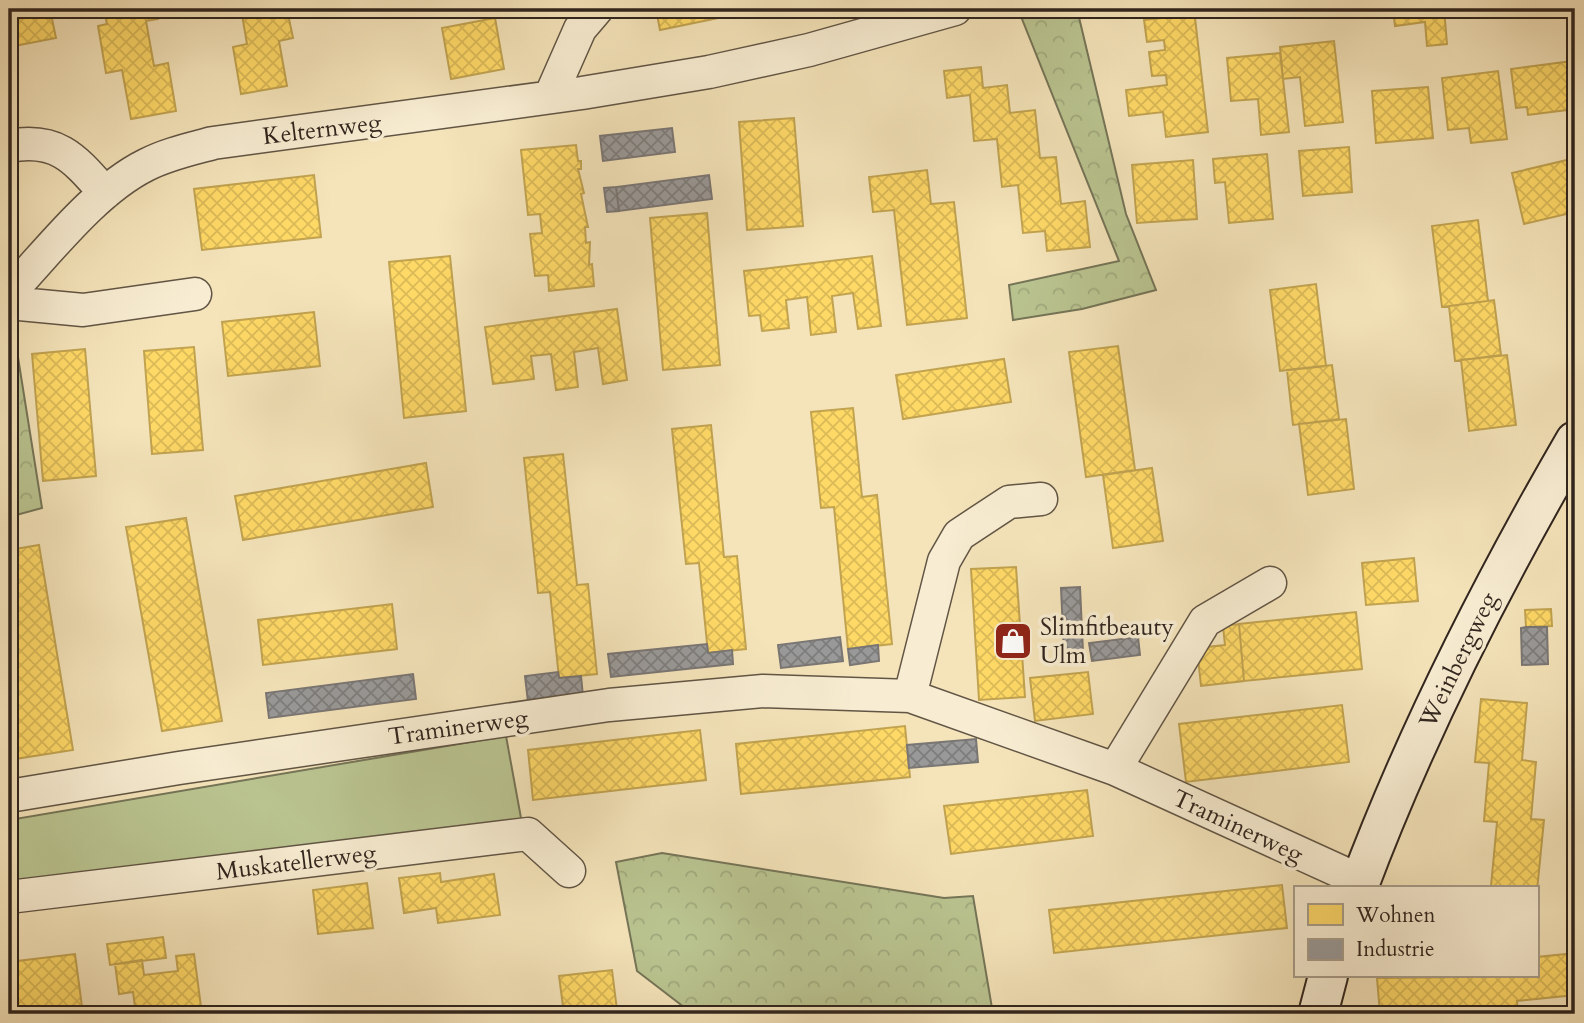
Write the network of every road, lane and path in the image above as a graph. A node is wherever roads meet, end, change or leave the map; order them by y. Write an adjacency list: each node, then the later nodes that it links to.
1 (597, 9): 3 (street)
2 (955, 9): 3 (street, Kelternweg)
3 (550, 97): 5 (street, Kelternweg)
4 (9, 146): 5 (street)
5 (105, 193): 6 (street, Kelternweg)
6 (9, 293)
7 (195, 294): 8 (street)
8 (9, 303)
9 (1575, 441): 16 (street, Weinbergweg)
10 (1041, 499): 12 (street)
11 (1270, 583): 13 (street)
12 (910, 696): 13 (street, Traminerweg); 14 (street, Traminerweg)
13 (1115, 769): 16 (street, Traminerweg)
14 (9, 796)
15 (569, 871): 17 (street, Muskatellerweg)
16 (1359, 885)
17 (9, 897)
18 (1327, 978): 19 (street)
19 (1318, 1014)

